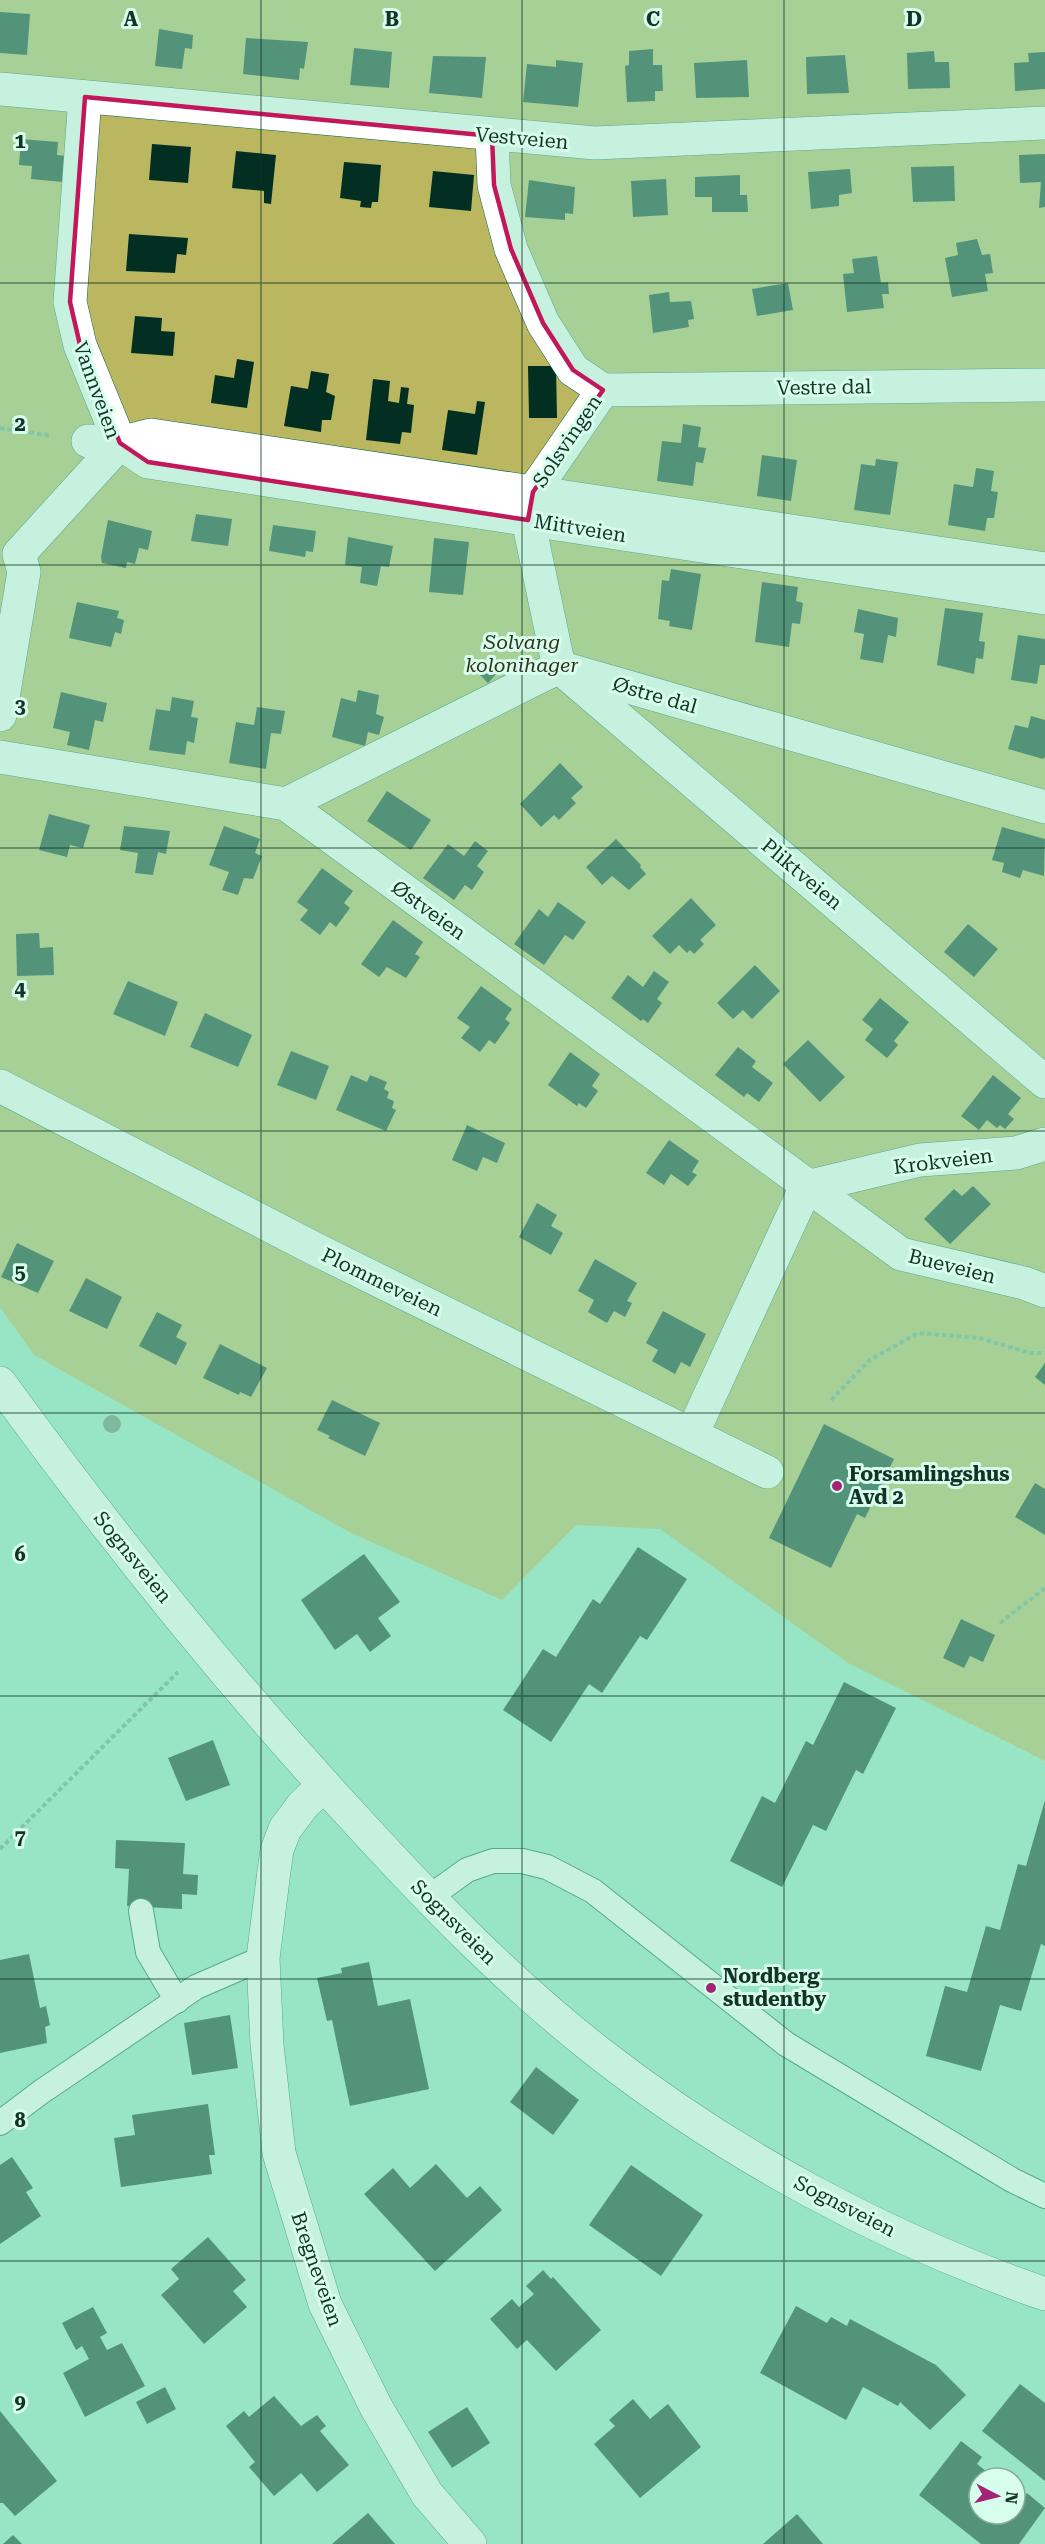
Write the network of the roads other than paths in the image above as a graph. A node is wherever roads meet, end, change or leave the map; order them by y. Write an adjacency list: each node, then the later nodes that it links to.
1 (0, 89): 2 (street, Vestveien)
2 (85, 98): 4 (street, Vestveien); 8 (street, Vannveien)
3 (1045, 123): 4 (street, Vestveien)
4 (492, 136): 6 (street, Solsvingen)
5 (1045, 385): 6 (street, Vestre dal)
6 (603, 390): 9 (street, Solsvingen)
7 (88, 441): 8 (street, Mittveien)
8 (120, 442): 9 (street, Mittveien); 10 (street, Vannveien)
9 (530, 506): 11 (street, Mittveien); 12 (street, Mittveien); 13 (street)
10 (9, 552): 14 (street, Vannveien)
11 (1045, 568)
12 (1045, 598)
13 (559, 667): 16 (street); 17 (street, Østre dal); 18 (street, Pliktveien)
14 (0, 715)
15 (0, 757): 16 (street, Østveien)
16 (286, 804): 21 (street, Østveien)
17 (1045, 807)
18 (1045, 1082)
19 (0, 1086): 24 (street, Plommeveien)
20 (1045, 1144): 21 (street, Krokveien)
21 (806, 1187): 22 (street, Bueveien); 24 (street)
22 (1045, 1292)
23 (0, 1383): 26 (street, Sognsveien)
24 (692, 1434): 25 (street, Plommeveien)
25 (767, 1472)
26 (324, 1785): 27 (street, Sognsveien); 29 (street, Bregneveien)
27 (428, 1898): 32 (lane); 33 (street, Sognsveien)
28 (141, 1911): 30 (lane)
29 (263, 1958): 30 (lane); 34 (street, Bregneveien)
30 (177, 2001): 31 (lane)
31 (0, 2123)
32 (1045, 2196)
33 (1045, 2294)
34 (470, 2544)

